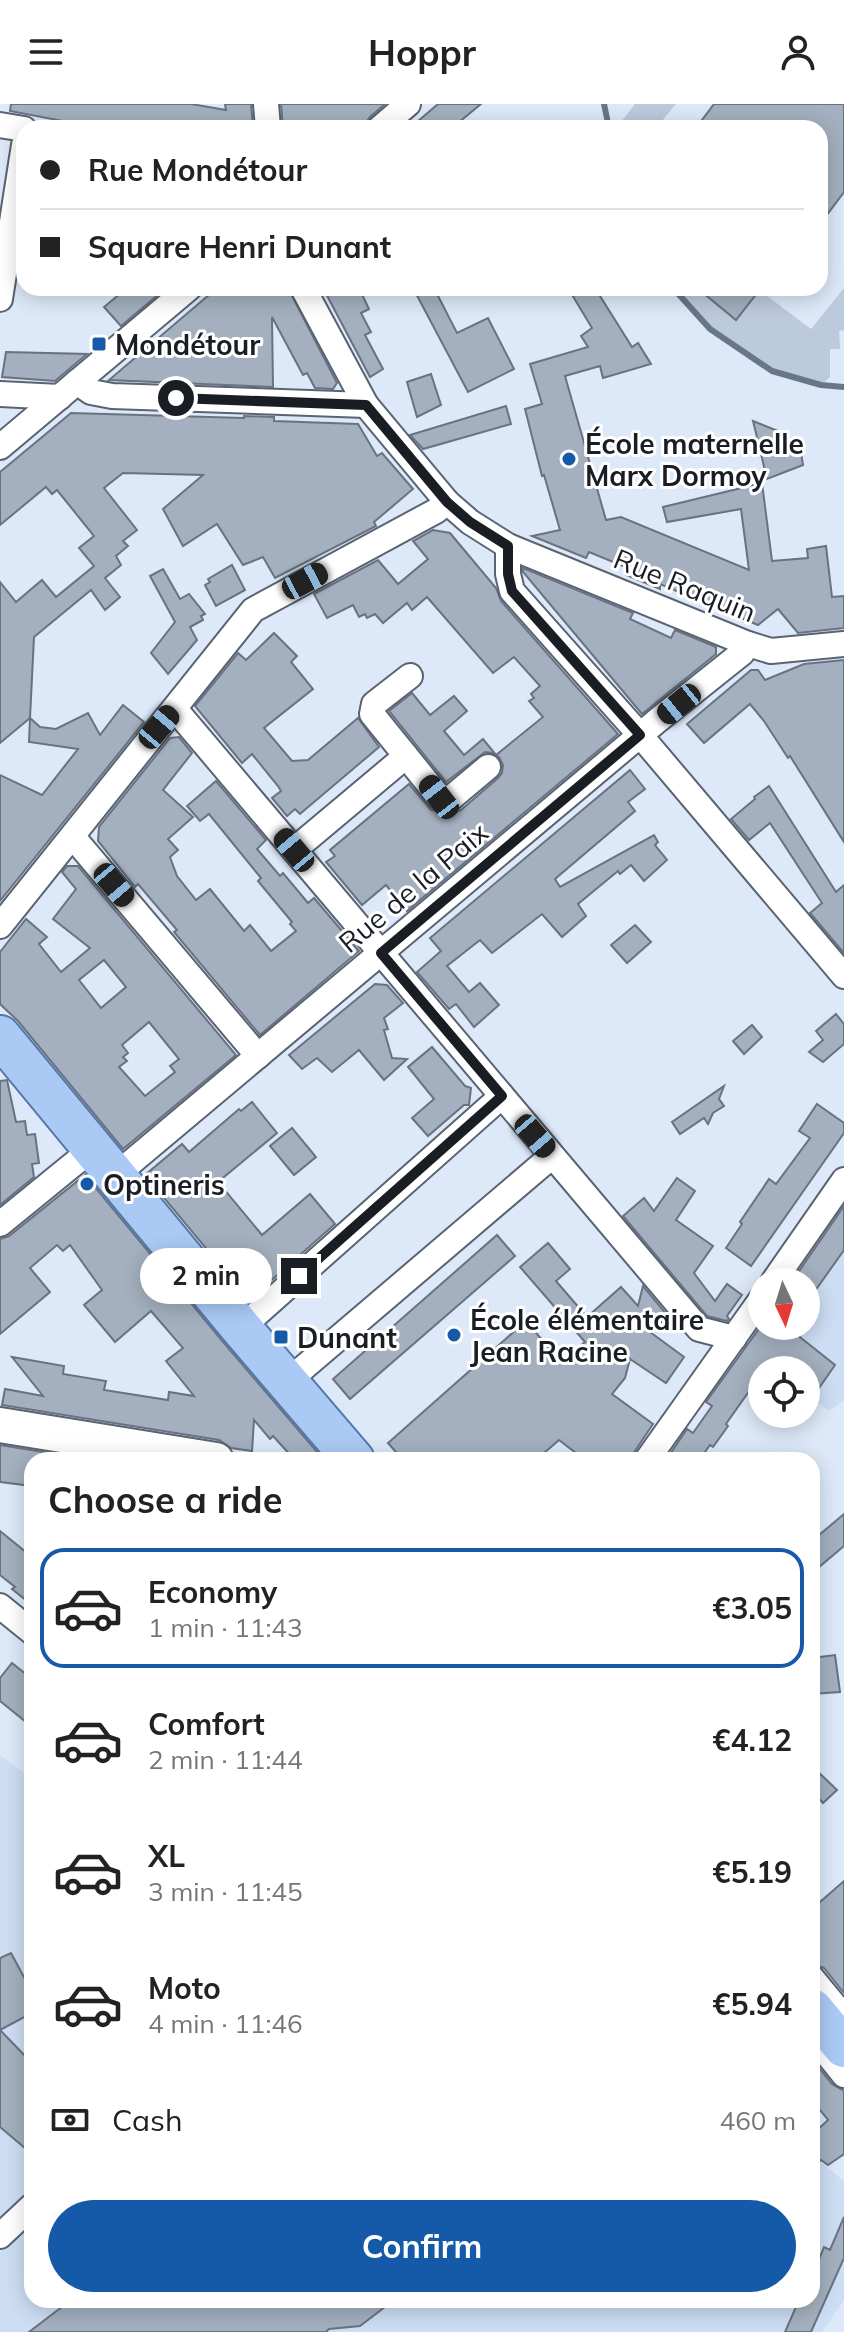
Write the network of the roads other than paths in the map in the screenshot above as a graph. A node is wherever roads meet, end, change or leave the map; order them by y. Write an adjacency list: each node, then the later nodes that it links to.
1 (408, 104): 2 (street)
2 (389, 120)
3 (16, 196): 6 (street)
4 (179, 296): 7 (street)
5 (307, 296): 9 (street, Rue Raquin)
6 (0, 299)
7 (68, 389): 8 (street); 9 (street); 10 (street)
8 (0, 394)
9 (366, 405): 11 (street, Rue Raquin)
10 (0, 447)
11 (447, 502): 12 (street, Rue Raquin); 16 (street)
12 (508, 546): 13 (street, Rue Raquin); 17 (street)
13 (748, 644): 14 (street, Rue Raquin); 17 (street, Rue de la Paix)
14 (844, 644)
15 (410, 676): 18 (street)
16 (175, 709): 20 (street); 21 (street)
17 (640, 735): 23 (street, Rue de la Paix); 24 (street)
18 (406, 756): 19 (street); 21 (street)
19 (488, 767)
20 (73, 837): 22 (street); 26 (street)
21 (294, 850): 23 (street)
22 (0, 926)
23 (381, 953): 26 (street, Rue de la Paix); 27 (street)
24 (844, 976)
25 (0, 1036): 29 (main road)
26 (258, 1056): 29 (street, Rue de la Paix)
27 (502, 1096): 28 (street); 34 (street)
28 (552, 1156): 35 (street); 36 (street)
29 (104, 1162): 31 (street, Rue de la Paix); 34 (main road)
30 (844, 1180): 32 (street)
31 (0, 1224)
32 (783, 1268)
33 (748, 1318): 35 (street)
34 (241, 1328): 36 (main road)
35 (734, 1338): 42 (street)
36 (288, 1381): 41 (main road)
37 (0, 1425): 38 (main road)
38 (78, 1438): 39 (main road); 40 (main road)
39 (95, 1452)
40 (166, 1452)
41 (347, 1452)
42 (653, 1452)
43 (0, 1606): 44 (street)
44 (24, 1626)
45 (820, 1988): 46 (street)
46 (844, 2017)
47 (820, 2018): 49 (main road)
48 (820, 2045): 50 (street)
49 (844, 2047)
50 (844, 2075)
51 (24, 2214): 52 (street)
52 (0, 2236)

